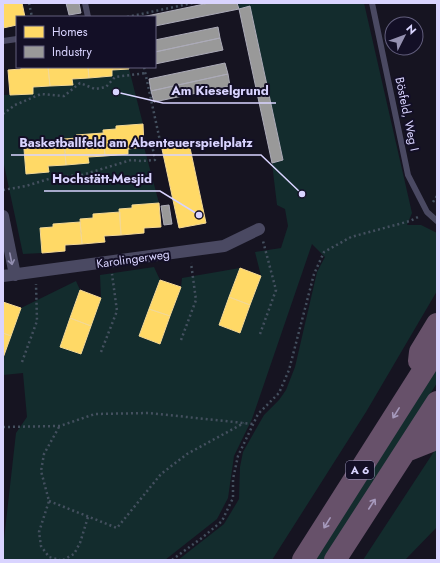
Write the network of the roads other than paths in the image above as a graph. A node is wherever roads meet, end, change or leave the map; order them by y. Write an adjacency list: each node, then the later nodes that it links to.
1 (85, 3): 3 (lane)
2 (372, 3): 7 (lane, Bösfeld, Weg I)
3 (88, 16)
4 (16, 39): 5 (lane)
5 (3, 41)
6 (3, 216): 9 (street, one-way to 9)
7 (437, 221)
8 (259, 229): 9 (street, Karolingerweg)
9 (9, 275)
10 (437, 324): 12 (highway)
11 (437, 349): 12 (highway, A 6)
12 (417, 380): 16 (highway, A 6, one-way to 16)
13 (437, 402): 15 (highway, A 6)
14 (437, 433): 15 (highway)
15 (406, 451): 17 (highway, A 6, one-way to 15)
16 (303, 560)
17 (335, 560)

